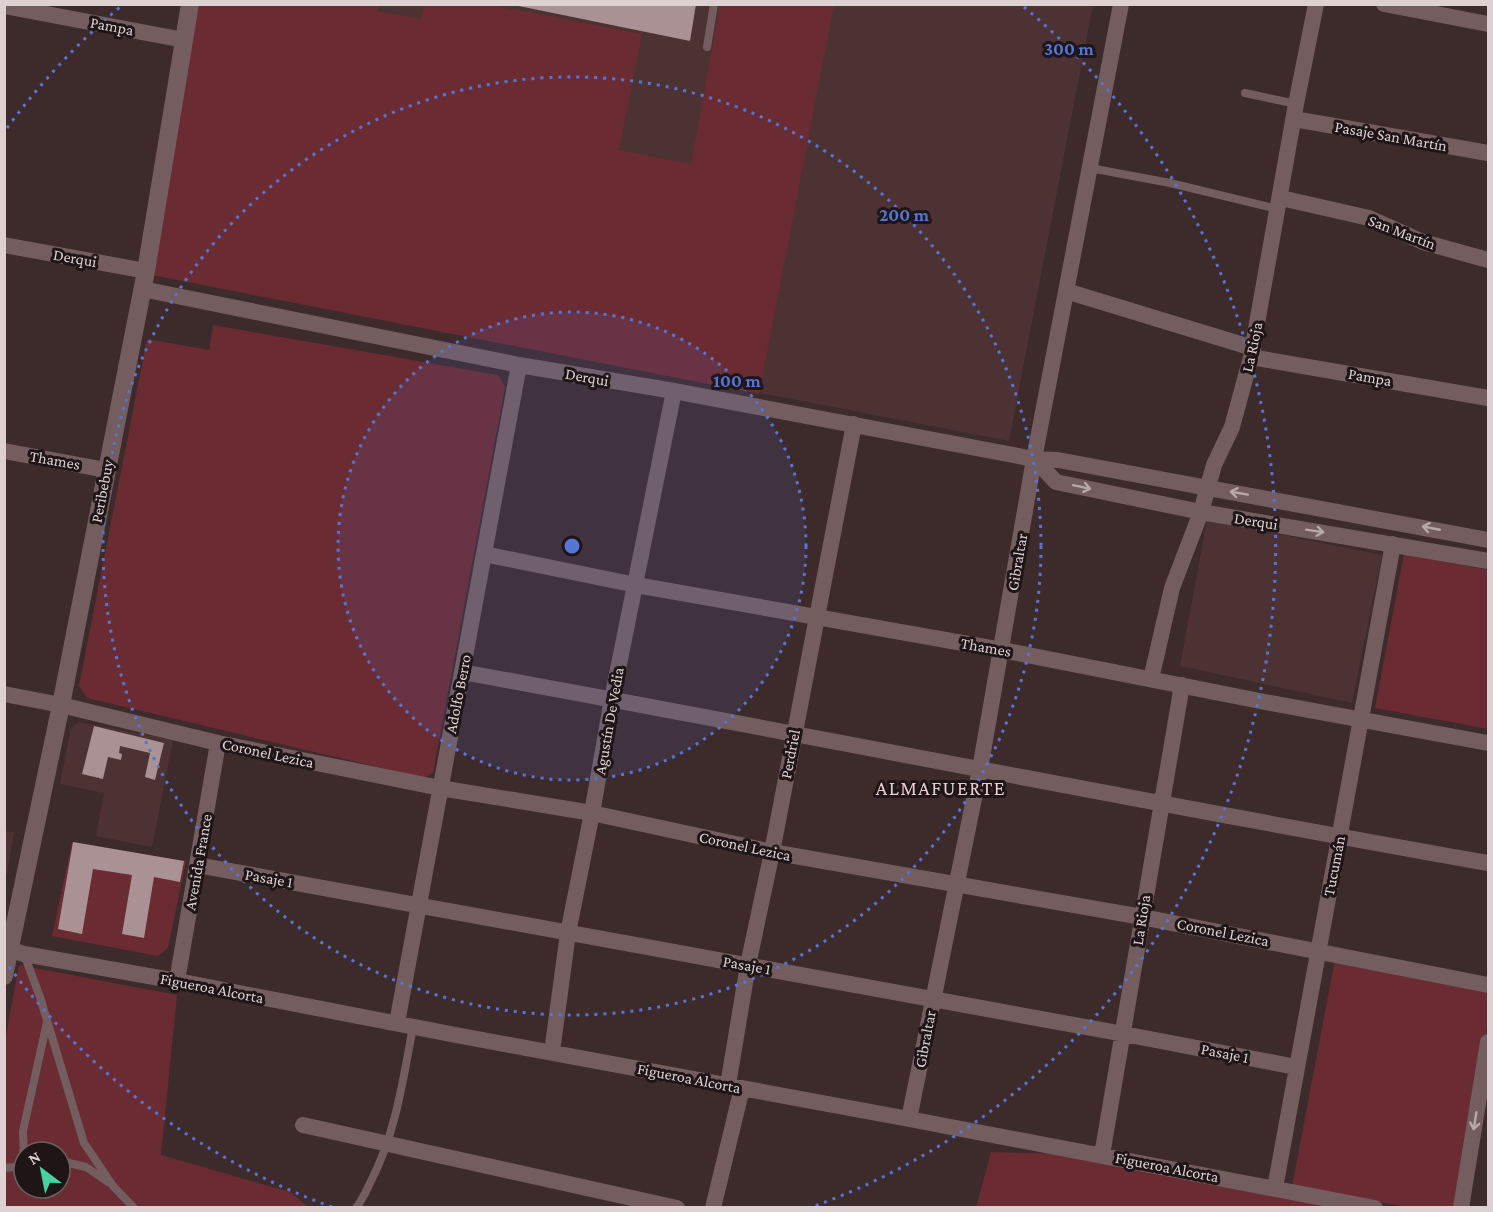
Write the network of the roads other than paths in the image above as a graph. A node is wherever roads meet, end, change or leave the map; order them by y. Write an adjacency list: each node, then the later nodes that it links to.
1 (190, 4): 8 (street, Peribebuy)
2 (714, 4): 9 (lane)
3 (1121, 4): 13 (street, Gibraltar)
4 (1316, 4): 11 (street, La Rioja)
5 (1384, 4): 7 (street)
6 (4, 6): 8 (street, Pampa)
7 (1488, 24)
8 (184, 40): 17 (street, Peribebuy)
9 (707, 47)
10 (1245, 93): 11 (lane)
11 (1295, 111): 12 (street, Pasaje San Martín); 14 (street, La Rioja)
12 (1488, 153)
13 (1090, 168): 14 (lane); 19 (street, Gibraltar)
14 (1279, 203): 16 (street, San Martín); 20 (street, La Rioja)
15 (4, 245): 17 (street, Derqui)
16 (1488, 260)
17 (146, 271): 18 (street, Peribebuy)
18 (142, 290): 21 (street, Derqui); 27 (street, Peribebuy)
19 (1066, 291): 20 (street, Pampa); 26 (street, Gibraltar)
20 (1252, 352): 23 (street, Pampa); 28 (street, La Rioja)
21 (519, 365): 22 (street, Derqui); 32 (street, Adolfo Berro)
22 (674, 391): 24 (street, Derqui); 34 (street, Agustín De Vedia)
23 (1488, 398)
24 (854, 424): 26 (street, Derqui); 35 (street, Perdriel)
25 (4, 451): 27 (street, Thames)
26 (1034, 459): 28 (street, Derqui); 29 (street, Derqui, one-way to 29); 36 (street, Gibraltar)
27 (106, 470): 42 (street, Peribebuy)
28 (1207, 488): 29 (street, La Rioja); 30 (street, Derqui, one-way to 28)
29 (1201, 512): 31 (street, Derqui, one-way to 31); 38 (street, La Rioja)
30 (1488, 540)
31 (1394, 544): 33 (street, Derqui); 43 (street, Tucumán)
32 (484, 554): 34 (street, Thames); 37 (street, Adolfo Berro)
33 (1488, 561)
34 (636, 585): 35 (street, Thames); 41 (street, Agustín De Vedia)
35 (816, 617): 36 (street, Thames); 44 (street, Perdriel)
36 (1002, 650): 38 (street, Thames); 47 (street, Gibraltar)
37 (462, 672): 41 (street); 48 (street, Adolfo Berro)
38 (1151, 679): 39 (street, Thames)
39 (1182, 685): 43 (street, Thames); 49 (street, La Rioja)
40 (4, 694): 42 (street, Coronel Lezica)
41 (612, 699): 44 (street); 50 (street, Agustín De Vedia)
42 (60, 705): 45 (street, Coronel Lezica); 59 (street, Peribebuy)
43 (1362, 719): 46 (street, Thames); 51 (street, Tucumán)
44 (794, 732): 47 (street); 52 (street, Perdriel)
45 (218, 743): 48 (street, Coronel Lezica); 54 (street, Avenida France)
46 (1488, 743)
47 (980, 770): 49 (street); 55 (street, Gibraltar)
48 (440, 788): 50 (street, Coronel Lezica); 56 (street, Adolfo Berro)
49 (1161, 804): 51 (street); 57 (street, La Rioja)
50 (592, 813): 52 (street, Coronel Lezica); 58 (street, Agustín De Vedia)
51 (1339, 837): 53 (street); 60 (street, Tucumán)
52 (772, 852): 55 (street, Coronel Lezica); 61 (street, Perdriel)
53 (1488, 863)
54 (197, 866): 56 (street, Pasaje 1); 63 (street, Avenida France)
55 (957, 884): 57 (street, Coronel Lezica); 65 (street, Gibraltar)
56 (419, 905): 58 (street, Pasaje 1); 67 (street, Adolfo Berro)
57 (1142, 917): 60 (street, Coronel Lezica); 69 (street, La Rioja)
58 (568, 933): 61 (street, Pasaje 1); 71 (street, Agustín De Vedia)
59 (13, 950): 62 (street, Peribebuy); 63 (street, Figueroa Alcorta); 66 (lane)
60 (1317, 950): 64 (street, Coronel Lezica); 72 (street, Tucumán)
61 (748, 965): 65 (street, Pasaje 1); 73 (street, Perdriel)
62 (4, 976)
63 (177, 981): 67 (street, Figueroa Alcorta)
64 (1488, 985)
65 (933, 1000): 69 (street, Pasaje 1); 74 (street, Gibraltar)
66 (47, 1022): 76 (lane); 80 (lane)
67 (397, 1023): 68 (street, Figueroa Alcorta)
68 (413, 1027): 71 (street, Figueroa Alcorta); 77 (lane)
69 (1124, 1034): 72 (street, Pasaje 1); 78 (street, La Rioja)
70 (1488, 1042): 87 (street, one-way to 87)
71 (552, 1052): 73 (street, Figueroa Alcorta)
72 (1296, 1067): 81 (street, Tucumán)
73 (735, 1086): 74 (street, Figueroa Alcorta); 85 (street, Perdriel)
74 (909, 1119): 78 (street, Figueroa Alcorta)
75 (303, 1125): 77 (street)
76 (23, 1140)
77 (388, 1144): 83 (lane); 84 (street)
78 (1102, 1155): 81 (street, Figueroa Alcorta)
79 (72, 1164): 80 (lane)
80 (113, 1186): 82 (lane)
81 (1275, 1188): 86 (street, Figueroa Alcorta)
82 (134, 1208)
83 (356, 1208)
84 (677, 1208)
85 (713, 1208)
86 (1375, 1208)
87 (1461, 1208)

